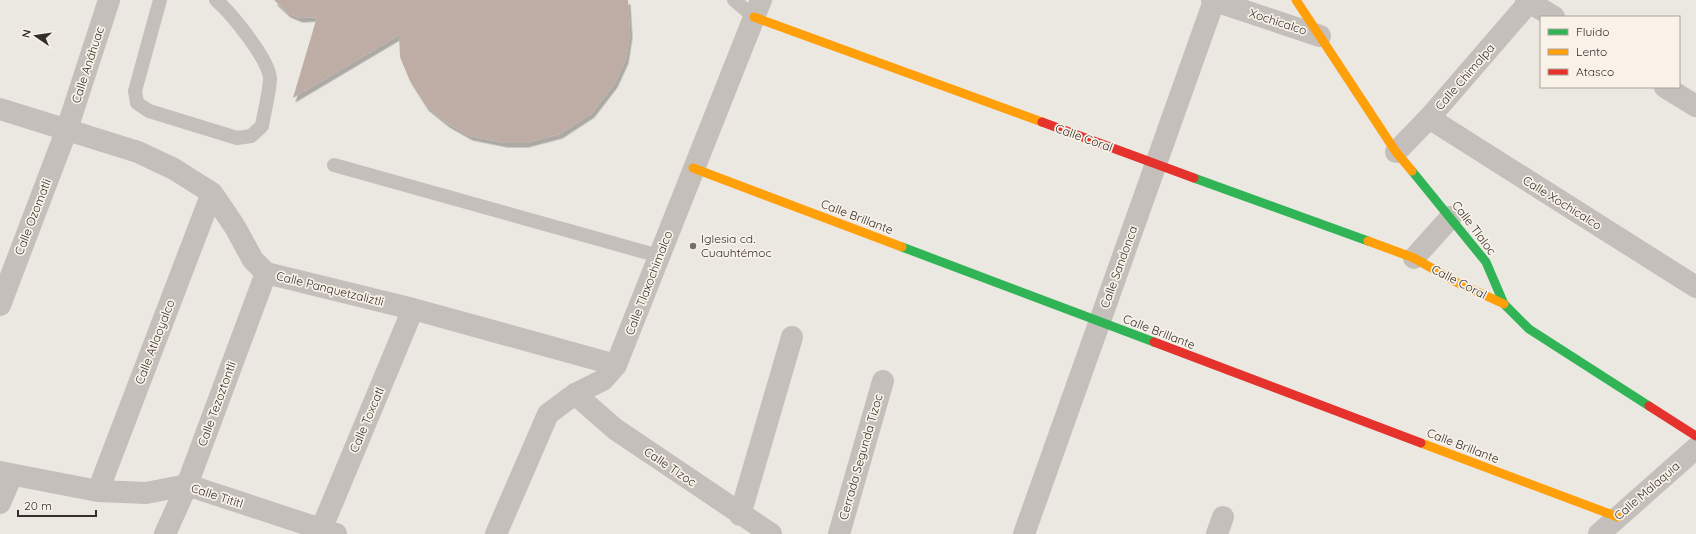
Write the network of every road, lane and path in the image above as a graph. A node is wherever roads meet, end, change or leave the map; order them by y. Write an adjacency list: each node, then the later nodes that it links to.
1 (109, 0): 15 (street, Calle Anáhuac)
2 (160, 0): 3 (lane)
3 (216, 0)
4 (734, 0): 8 (lane)
5 (1213, 0): 10 (street, Xochicalco); 18 (street, Calle Sandonca)
6 (1296, 0): 10 (street, Calle Tlaloc)
7 (1529, 1): 9 (street); 14 (street, Calle Chimalpa)
8 (758, 8): 18 (street, Calle Coral); 19 (street, Calle Tlaxochimalco)
9 (1552, 16)
10 (1320, 36): 16 (street, Calle Tlaloc)
11 (1667, 88): 12 (street)
12 (1696, 106)
13 (0, 109): 15 (street, Calle Panquetzaliztli)
14 (1429, 118): 16 (street, Calle Chimalpa); 25 (street, Calle Xochicalco)
15 (67, 129): 20 (street, Calle Panquetzaliztli); 26 (street, Calle Ozomatli)
16 (1396, 152): 21 (street, Calle Tlaloc)
17 (334, 165): 22 (lane)
18 (1156, 165): 23 (street, Calle Coral); 29 (street, Calle Sandonca)
19 (693, 168): 22 (street, Calle Tlaxochimalco); 29 (street, Calle Brillante)
20 (212, 193): 24 (street, Calle Panquetzaliztli); 38 (street, Calle Atlaoyalco)
21 (1451, 217): 23 (street); 27 (street, Calle Tlaloc)
22 (659, 256): 31 (street, Calle Tlaxochimalco)
23 (1414, 258): 27 (street, Calle Coral)
24 (266, 273): 28 (street, Calle Panquetzaliztli); 37 (street, Calle Tezoztontli)
25 (1696, 287)
26 (0, 304)
27 (1504, 304): 34 (street, Calle Tlaloc)
28 (413, 309): 31 (street, Calle Panquetzaliztli); 42 (street, Calle Toxcatl)
29 (1098, 322): 41 (street, Calle Brillante); 47 (street, Calle Sandonca)
30 (792, 337): 40 (street)
31 (616, 365): 33 (street, Calle Tlaxochimalco)
32 (883, 381): 46 (street, Cerrada Segunda Tizoc)
33 (575, 394): 40 (street, Calle Tizoc); 44 (street, Calle Tlaxochimalco)
34 (1696, 436)
35 (1696, 448): 41 (street, Calle Malaquia)
36 (6, 474): 38 (street, Calle Tititl); 39 (street)
37 (187, 485): 38 (street, Calle Tititl); 42 (street, Calle Tititl); 43 (street, Calle Tezoztontli)
38 (98, 491)
39 (0, 503)
40 (740, 515): 45 (street, Calle Tizoc)
41 (1618, 517): 48 (street, Calle Malaquia)
42 (328, 532)
43 (165, 534)
44 (496, 534)
45 (771, 534)
46 (839, 534)
47 (1024, 534)
48 (1599, 534)

